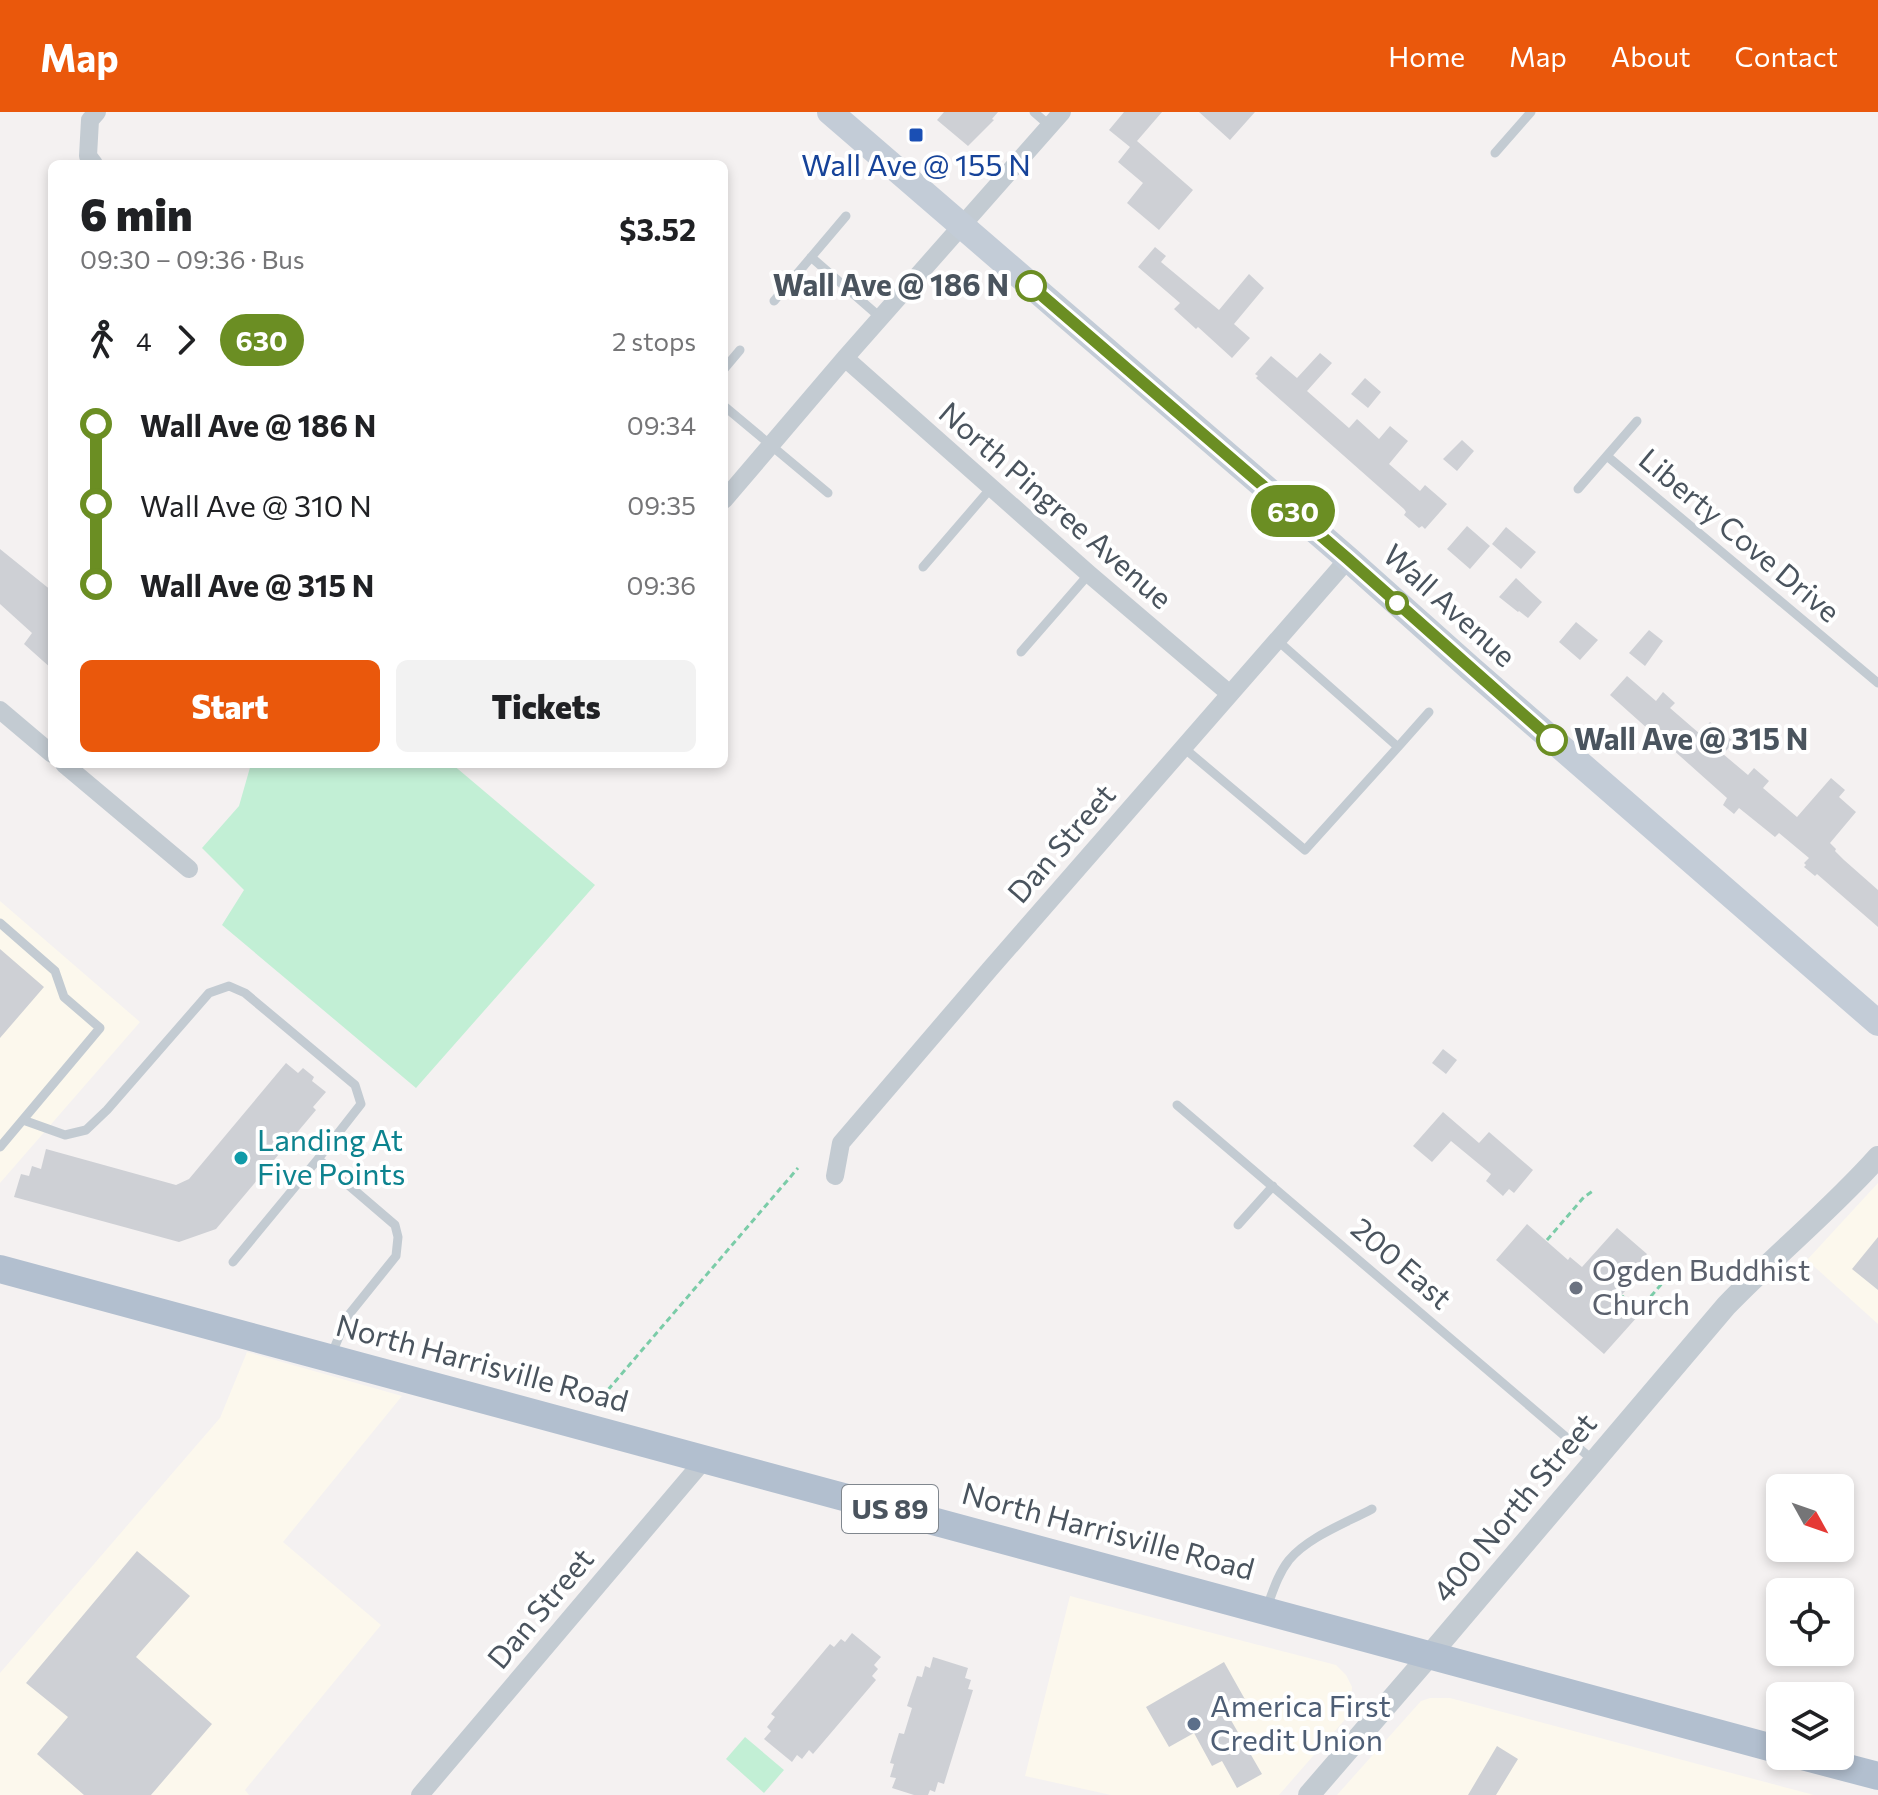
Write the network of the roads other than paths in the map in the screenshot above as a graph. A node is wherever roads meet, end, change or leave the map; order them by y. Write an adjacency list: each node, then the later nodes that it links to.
1 (97, 112): 7 (street)
2 (830, 112): 9 (main road, Wall Avenue)
3 (1034, 112): 5 (lane)
4 (1531, 112): 6 (lane)
5 (1056, 119): 9 (street)
6 (1495, 153)
7 (91, 160)
8 (846, 216): 10 (lane)
9 (961, 227): 12 (street); 24 (main road, Wall Avenue)
10 (811, 257): 11 (lane); 12 (lane)
11 (774, 301)
12 (881, 318): 14 (street)
13 (740, 350): 15 (lane)
14 (845, 358): 18 (street); 20 (street, North Pingree Avenue)
15 (728, 364)
16 (728, 409): 18 (lane)
17 (1637, 421): 19 (lane)
18 (770, 445): 22 (lane); 23 (street)
19 (1607, 456): 21 (lane); 29 (lane, Liberty Cove Drive)
20 (991, 488): 25 (lane); 26 (street, North Pingree Avenue)
21 (1578, 489)
22 (828, 493)
23 (728, 495)
24 (1348, 559): 27 (street, Dan Street); 39 (main road, Wall Avenue)
25 (923, 567)
26 (1089, 574): 28 (lane); 30 (street, North Pingree Avenue)
27 (1278, 641): 30 (street, Dan Street); 33 (lane)
28 (1021, 652)
29 (1878, 683)
30 (1230, 694): 34 (street, Dan Street)
31 (0, 710): 35 (street)
32 (1429, 712): 33 (lane)
33 (1398, 747): 34 (lane)
34 (1184, 748): 45 (street, Dan Street)
35 (48, 751)
36 (69, 768): 37 (street)
37 (189, 869)
38 (0, 923): 41 (lane)
39 (1878, 1023)
40 (1177, 1105): 46 (lane, 200 East)
41 (23, 1120): 42 (lane); 44 (lane)
42 (0, 1147)
43 (1878, 1157): 52 (street, 400 North Street)
44 (318, 1159): 48 (lane); 50 (lane)
45 (835, 1176)
46 (1273, 1186): 47 (lane); 52 (lane, 200 East)
47 (1238, 1225)
48 (233, 1262)
49 (0, 1269): 50 (main road, North Harrisville Road / US 89)
50 (329, 1359): 51 (main road, North Harrisville Road / US 89)
51 (705, 1459): 54 (main road, North Harrisville Road / US 89); 59 (street, Dan Street)
52 (1594, 1461): 55 (street, 400 North Street)
53 (1372, 1509): 54 (lane)
54 (1266, 1610): 55 (main road, North Harrisville Road / US 89)
55 (1429, 1656): 56 (main road, North Harrisville Road / US 89); 60 (street, 400 North Street)
56 (1766, 1746)
57 (1854, 1770): 58 (main road)
58 (1878, 1776)
59 (420, 1795)
60 (1309, 1795)

